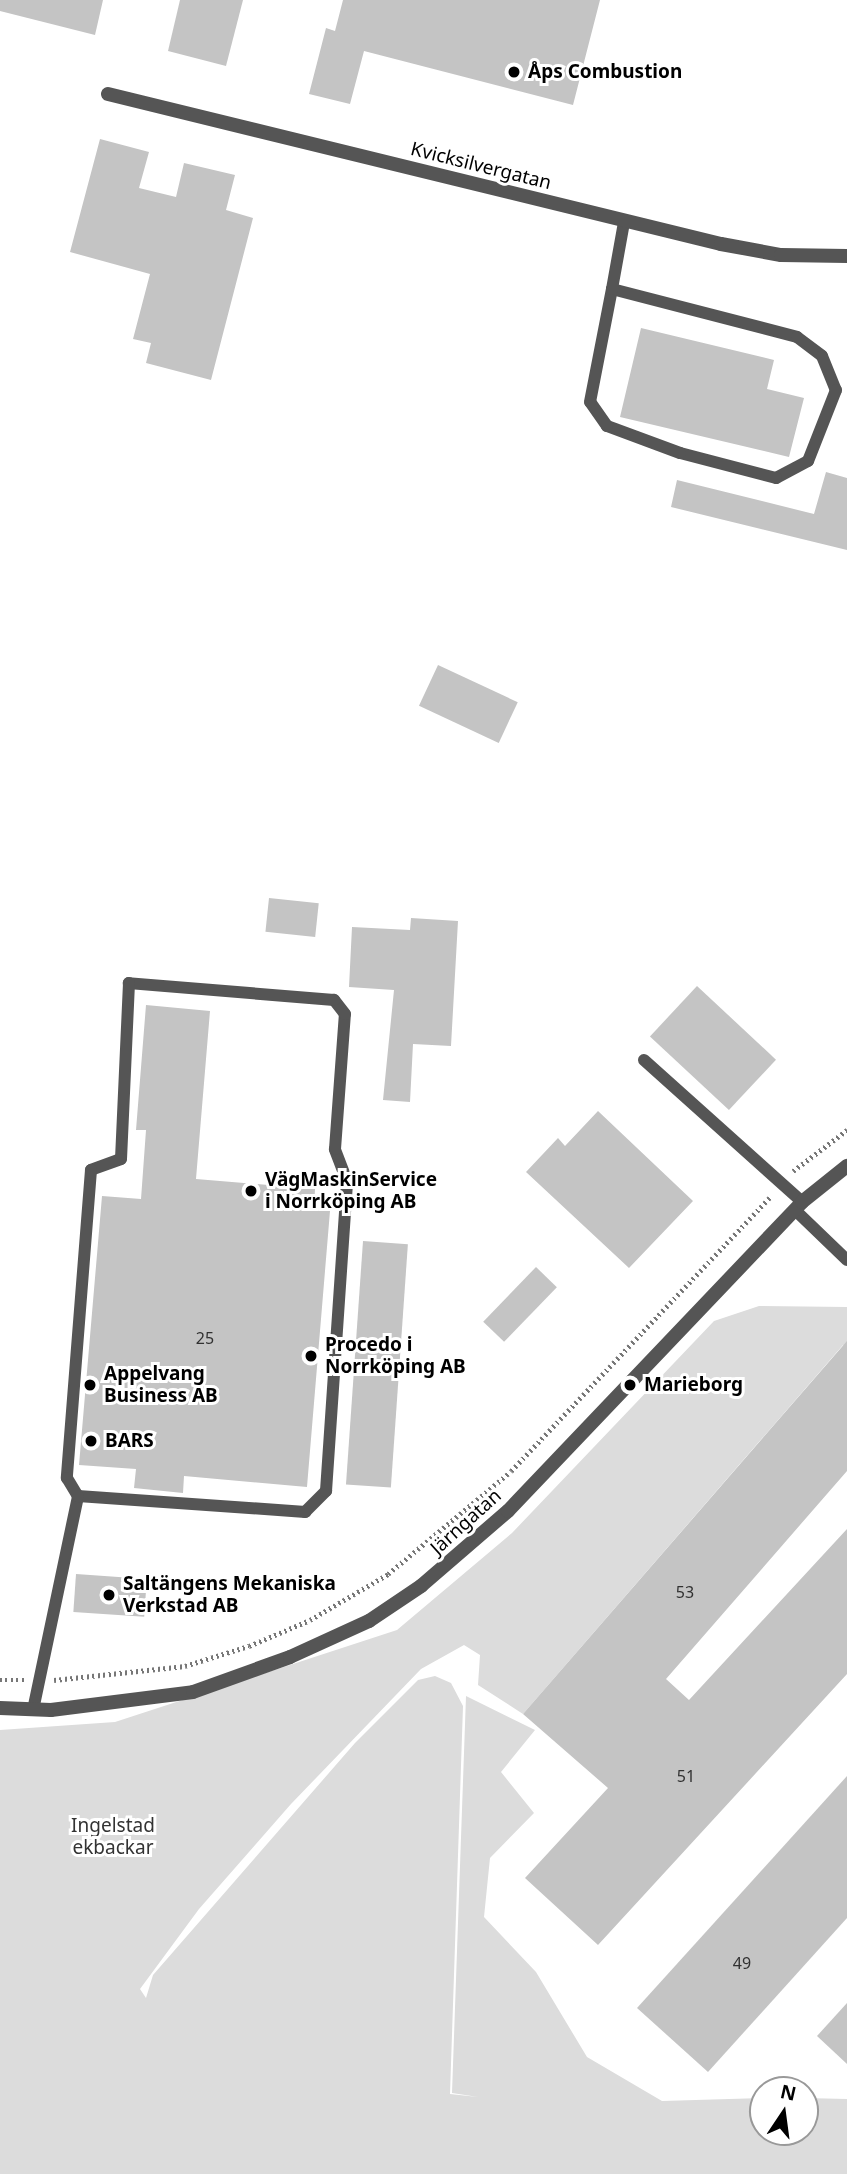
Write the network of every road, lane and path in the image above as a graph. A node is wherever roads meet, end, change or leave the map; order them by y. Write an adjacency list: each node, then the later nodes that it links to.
1 (108, 94): 2 (street, Kvicksilvergatan)
2 (624, 222): 3 (street, Kvicksilvergatan); 4 (lane)
3 (847, 256)
4 (611, 289): 4 (lane)
5 (644, 1060): 8 (lane)
6 (847, 1130): 8 (path)
7 (847, 1166): 9 (street, Järngatan)
8 (781, 1184): 9 (lane); 13 (path)
9 (799, 1206): 10 (lane); 15 (street, Järngatan)
10 (847, 1260)
11 (78, 1496): 11 (lane); 13 (lane)
12 (0, 1680): 13 (path)
13 (39, 1680): 15 (lane)
14 (0, 1708): 15 (street, Järngatan)
15 (33, 1710)

